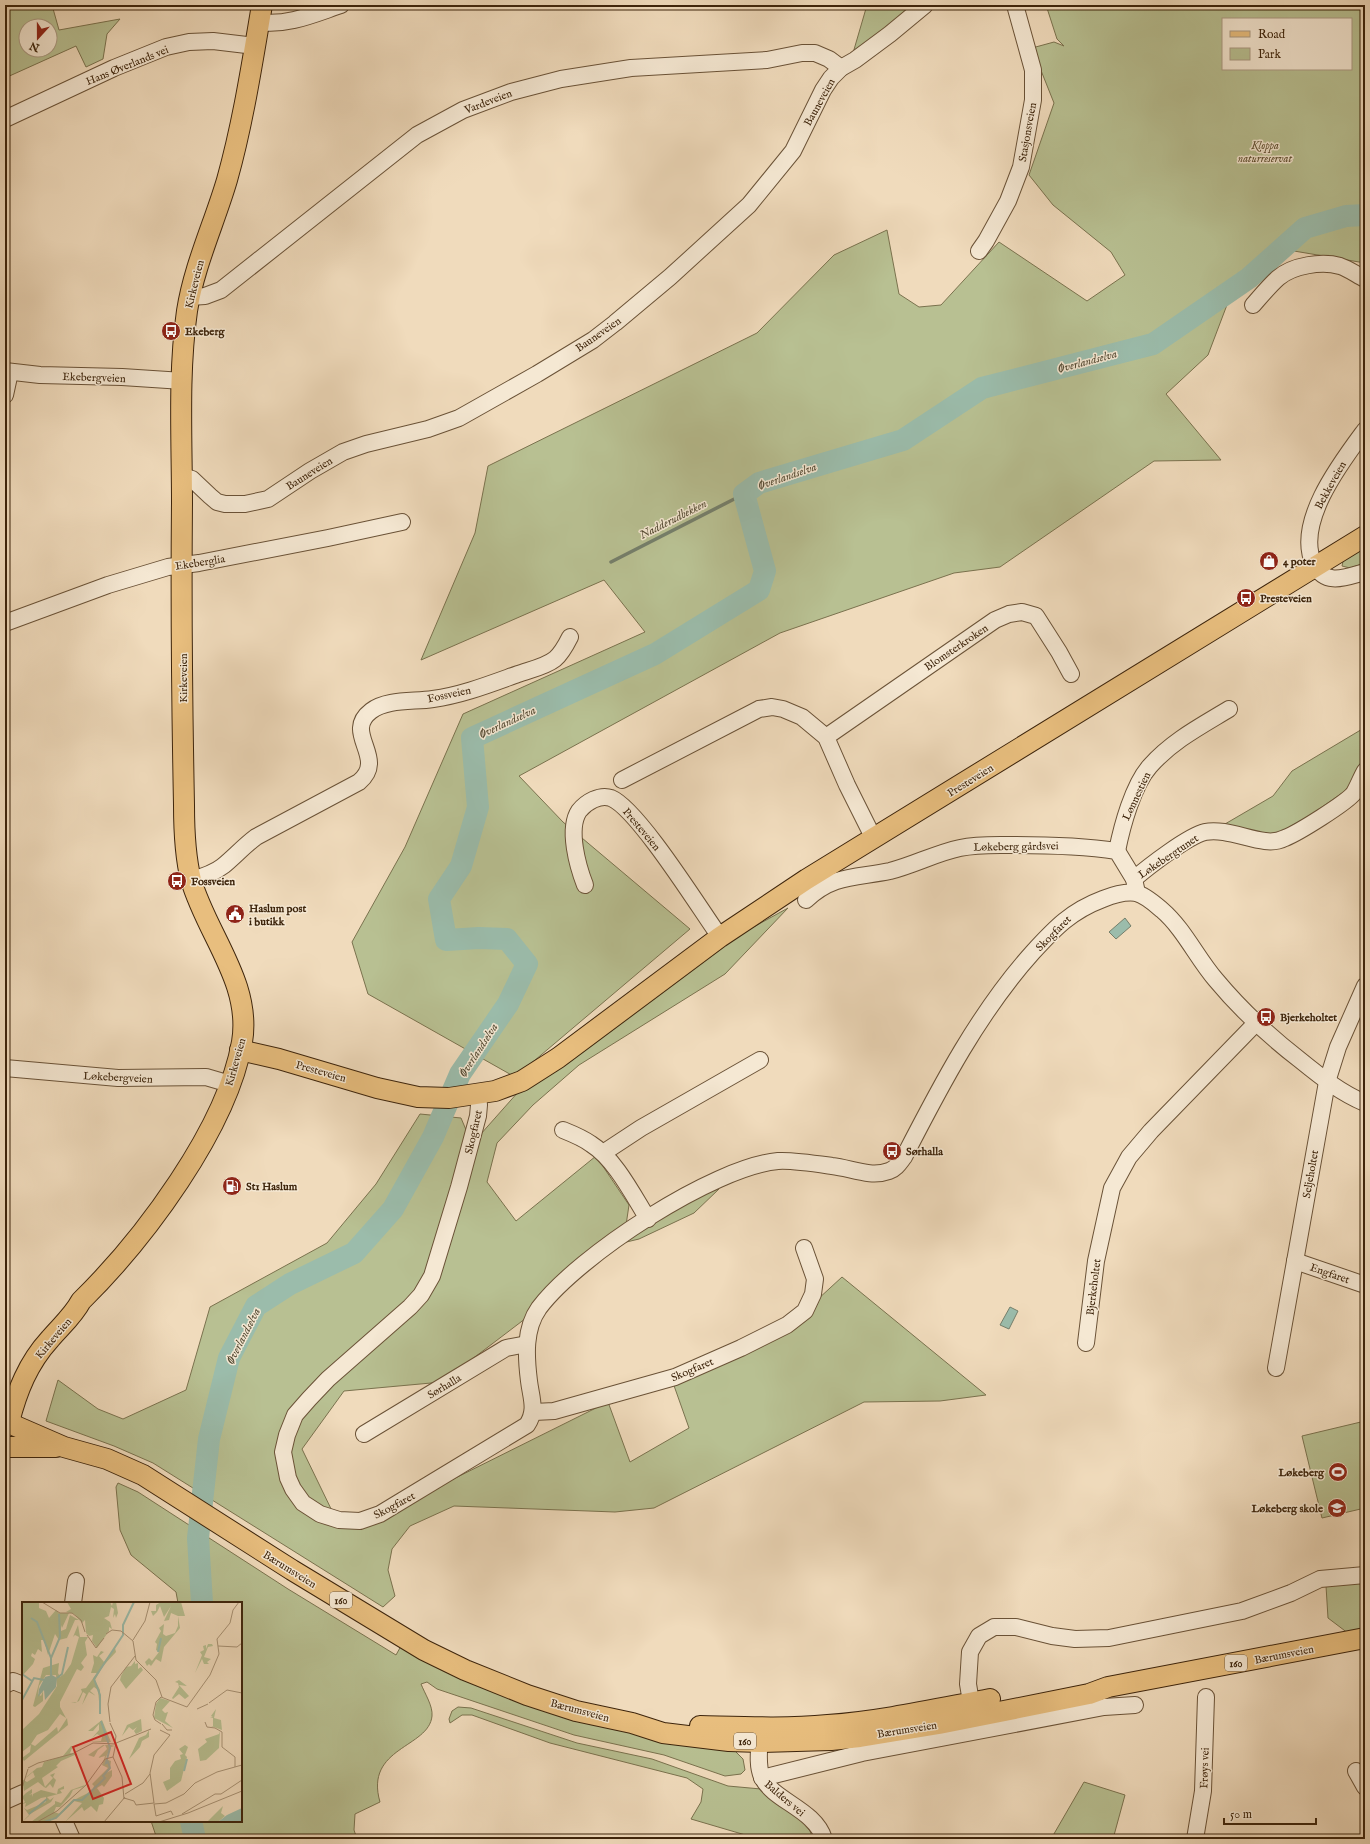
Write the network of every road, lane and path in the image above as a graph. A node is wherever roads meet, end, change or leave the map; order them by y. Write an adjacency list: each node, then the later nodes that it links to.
1 (341, 5): 4 (street)
2 (925, 5): 6 (street, Bauneveien)
3 (1015, 5): 8 (street, Stasjonsveien)
4 (260, 14): 5 (main road, Kirkeveien)
5 (255, 46): 7 (street, Hans Øverlands vei); 10 (main road, Kirkeveien)
6 (841, 68): 10 (street, Vardeveien); 16 (street, Bauneveien)
7 (5, 118)
8 (979, 251)
9 (1365, 279): 11 (street)
10 (190, 297): 13 (main road, Kirkeveien)
11 (1253, 305)
12 (8, 372): 13 (street, Ekebergveien); 14 (street)
13 (183, 381): 16 (main road, Kirkeveien)
14 (5, 395)
15 (1365, 430): 20 (street, Bekkeveien)
16 (182, 476): 19 (main road, Kirkeveien)
17 (402, 522): 19 (street, Ekeberglia)
18 (1365, 536): 20 (main road, Presteveien)
19 (182, 565): 22 (street, Ekeberglia); 31 (main road, Kirkeveien)
20 (1316, 567): 21 (street); 29 (main road, Presteveien)
21 (1365, 572)
22 (5, 623)
23 (570, 637): 31 (street, Fossveien)
24 (1071, 674): 26 (street, Blomsterkroken)
25 (1229, 709): 30 (street, Lønnestien)
26 (826, 737): 28 (street); 29 (street)
27 (1365, 771): 33 (street, Løkebergtunet)
28 (622, 780)
29 (874, 839): 35 (main road, Presteveien)
30 (1117, 851): 33 (street); 34 (street, Løkeberg gårdsvei)
31 (191, 880): 38 (main road, Kirkeveien)
32 (585, 885): 35 (street, Presteveien)
33 (1135, 886): 37 (street); 47 (street, Skogfaret)
34 (806, 900)
35 (720, 937): 43 (main road, Presteveien)
36 (1365, 986): 41 (street, Seljeholtet)
37 (1256, 1023): 41 (street); 52 (street, Bjerkeholtet)
38 (240, 1050): 42 (main road, Kirkeveien); 43 (main road, Presteveien)
39 (760, 1060): 46 (street)
40 (5, 1068): 42 (street, Løkebergveien)
41 (1327, 1082): 44 (street); 49 (street, Seljeholtet)
42 (230, 1084): 51 (main road, Kirkeveien)
43 (486, 1093): 56 (street, Skogfaret)
44 (1365, 1103)
45 (563, 1130): 46 (street)
46 (603, 1153): 47 (street)
47 (648, 1219): 53 (street)
48 (804, 1248): 56 (street, Skogfaret)
49 (1294, 1261): 50 (street, Engfaret); 54 (street, Seljeholtet)
50 (1365, 1285)
51 (82, 1301): 55 (main road, Kirkeveien); 57 (main road, Kirkeveien)
52 (1086, 1343)
53 (527, 1344): 56 (street); 58 (street, Sørhalla)
54 (1276, 1368)
55 (5, 1392)
56 (534, 1412)
57 (8, 1421): 59 (main road, 160); 60 (main road, Bærumsveien / 160)
58 (364, 1434)
59 (6, 1448): 60 (main road, Bærumsveien / 160)
60 (64, 1448): 68 (main road, Bærumsveien / 160)
61 (1365, 1575): 67 (street)
62 (76, 1580): 63 (street)
63 (73, 1602)
64 (1365, 1638): 67 (main road, Bærumsveien / 160)
65 (1206, 1697): 77 (street, Frøys vei)
66 (1135, 1705): 70 (street, Bærumsveien)
67 (972, 1709): 68 (main road, Bærumsveien / 160)
68 (760, 1735): 70 (street, Balders vei)
69 (1356, 1771): 71 (street)
70 (762, 1778): 76 (street, Balders vei)
71 (1365, 1787)
72 (22, 1793): 73 (street)
73 (5, 1801)
74 (64, 1822): 75 (street)
75 (72, 1839)
76 (824, 1839)
77 (1195, 1839)

